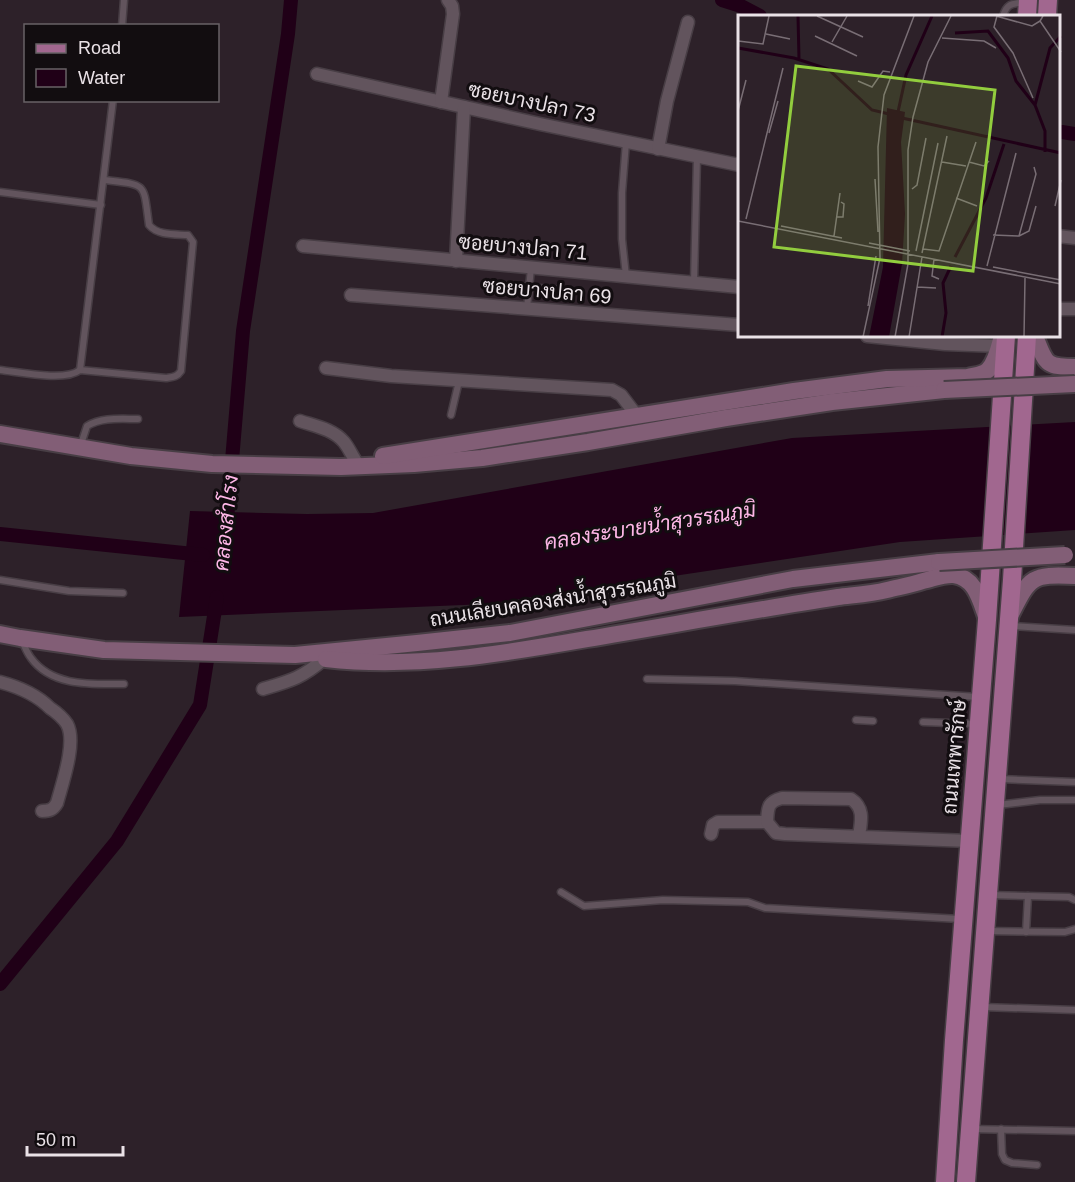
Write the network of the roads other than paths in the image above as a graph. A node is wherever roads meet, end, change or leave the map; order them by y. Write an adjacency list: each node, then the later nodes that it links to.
1 (124, 0): 8 (lane)
2 (448, 0): 11 (street)
3 (1048, 0): 6 (main road)
4 (1027, 6): 5 (lane)
5 (1003, 15)
6 (1047, 15)
7 (688, 22): 14 (street)
8 (122, 24)
9 (317, 74): 11 (street, ซอยบางปลา 73)
10 (113, 102): 17 (lane)
11 (441, 102): 12 (street, ซอยบางปลา 73)
12 (464, 108): 13 (street, ซอยบางปลา 73); 23 (street)
13 (626, 142): 14 (street, ซอยบางปลา 73); 25 (lane)
14 (658, 149): 15 (street, ซอยบางปลา 73)
15 (697, 157): 16 (street, ซอยบางปลา 73); 26 (lane)
16 (738, 165)
17 (104, 180): 19 (lane); 41 (lane)
18 (0, 192): 19 (lane)
19 (101, 206): 41 (lane)
20 (1060, 237): 21 (street)
21 (1075, 238)
22 (303, 246): 23 (street, ซอยบางปลา 71)
23 (456, 261): 24 (street, ซอยบางปลา 71)
24 (531, 268): 25 (street, ซอยบางปลา 71); 28 (lane)
25 (626, 276): 26 (street, ซอยบางปลา 71)
26 (694, 283): 29 (street, ซอยบางปลา 71)
27 (489, 284): 28 (lane)
28 (530, 287): 30 (lane); 32 (lane)
29 (738, 287)
30 (563, 290)
31 (351, 295): 32 (street, ซอยบางปลา 69)
32 (527, 309): 33 (street, ซอยบางปลา 69)
33 (738, 325)
34 (886, 338): 37 (street)
35 (1027, 338): 56 (main road, bridge)
36 (1036, 338): 39 (main road)
37 (1003, 339): 45 (main road); 55 (main road, ถนนเทพารักษ์, bridge)
38 (326, 368): 42 (street)
39 (1075, 368)
40 (0, 370): 41 (lane)
41 (80, 370)
42 (459, 381): 44 (lane); 45 (street)
43 (1075, 384): 50 (main road, bridge)
44 (451, 415)
45 (637, 416): 50 (main road)
46 (138, 419): 49 (lane)
47 (300, 421): 50 (street)
48 (0, 434): 49 (main road)
49 (80, 447): 50 (main road)
50 (341, 465)
51 (1075, 555): 60 (main road, ถนนเลียบคลองส่งน้ำสุวรรณภูมิ, bridge)
52 (1075, 576): 56 (main road)
53 (0, 580): 54 (lane)
54 (123, 593)
55 (987, 620): 61 (main road); 66 (main road, ถนนเทพารักษ์)
56 (1008, 623): 57 (lane); 71 (main road)
57 (1075, 630)
58 (0, 634): 59 (main road, ถนนเลียบคลองส่งน้ำสุวรรณภูมิ)
59 (20, 638): 60 (main road, ถนนเลียบคลองส่งน้ำสุวรรณภูมิ); 64 (lane)
60 (299, 655): 61 (main road)
61 (324, 659): 65 (street)
62 (647, 679): 66 (lane)
63 (0, 682): 75 (street)
64 (124, 684)
65 (263, 689)
66 (981, 697): 70 (main road, ถนนเทพารักษ์)
67 (856, 720): 68 (lane)
68 (873, 721)
69 (923, 722): 70 (lane)
70 (979, 724): 79 (main road, ถนนเทพารักษ์)
71 (996, 779): 72 (lane); 74 (main road)
72 (1075, 782)
73 (1075, 800): 74 (lane)
74 (994, 806): 81 (main road)
75 (42, 811)
76 (767, 822): 77 (street); 78 (street); 78 (street)
77 (711, 834)
78 (859, 836): 79 (street)
79 (970, 841): 84 (main road, ถนนเทพารักษ์)
80 (561, 892): 84 (lane)
81 (988, 895): 82 (lane); 86 (main road)
82 (1028, 896): 83 (lane); 87 (lane)
83 (1075, 900)
84 (964, 920): 94 (main road, ถนนเทพารักษ์)
85 (1075, 929): 87 (lane)
86 (985, 932): 87 (lane); 88 (main road)
87 (1026, 932)
88 (979, 1006): 89 (lane); 90 (main road)
89 (1075, 1010)
90 (970, 1129): 91 (lane); 95 (main road)
91 (1001, 1130): 92 (lane); 93 (lane)
92 (1075, 1131)
93 (1037, 1165)
94 (945, 1182)
95 (966, 1182)

